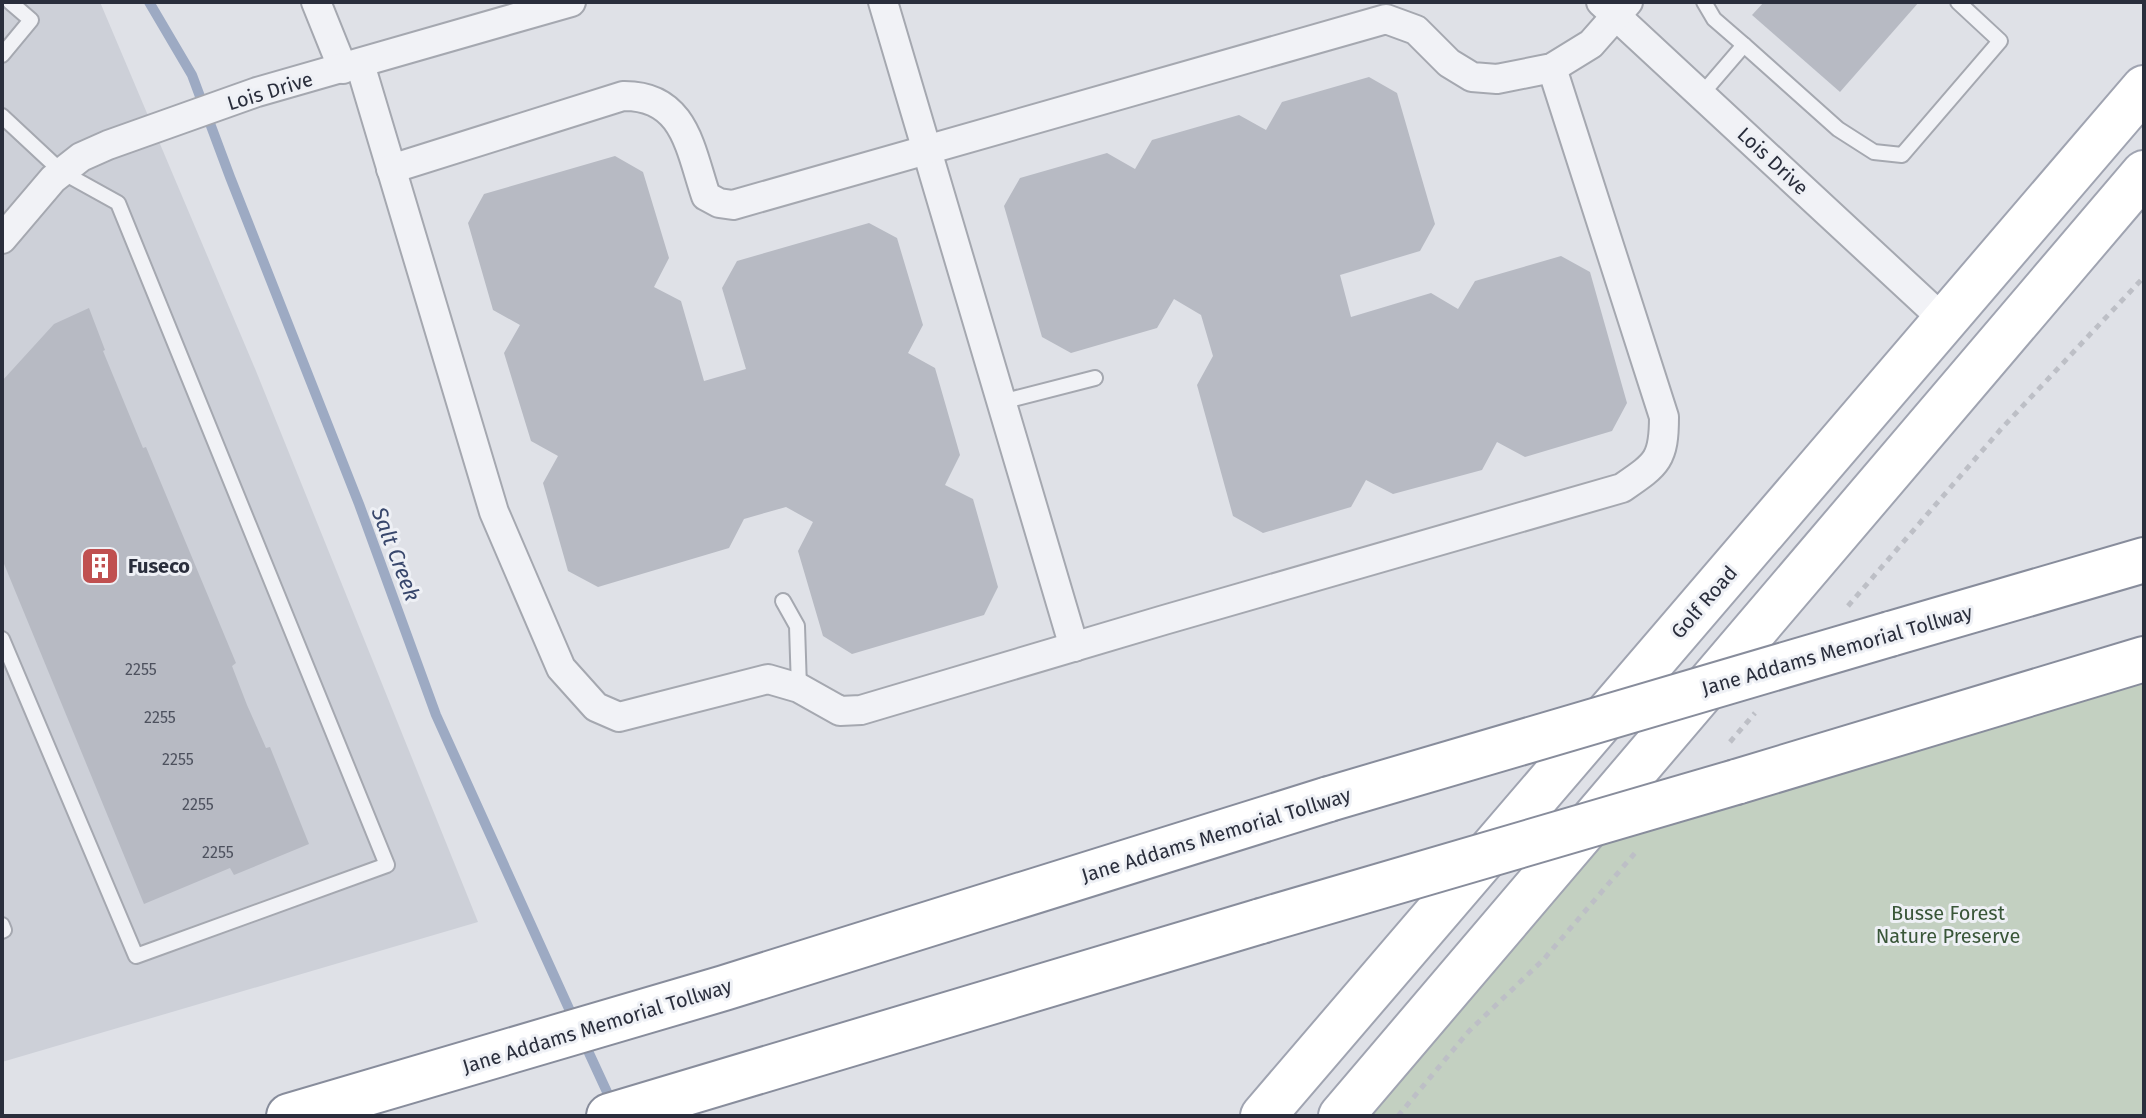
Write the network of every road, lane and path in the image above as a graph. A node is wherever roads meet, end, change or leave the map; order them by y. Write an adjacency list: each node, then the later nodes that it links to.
1 (10, 2): 9 (lane)
2 (316, 2): 10 (street)
3 (571, 2): 10 (street, Lois Drive)
4 (883, 2): 15 (street)
5 (1704, 2): 8 (lane)
6 (1958, 2): 8 (lane)
7 (1615, 7): 11 (street); 13 (street, Lois Drive)
8 (1744, 45): 13 (lane)
9 (2, 55)
10 (351, 66): 16 (street); 17 (street, Lois Drive)
11 (1552, 68): 15 (street); 28 (street)
12 (2144, 88): 21 (main road, Golf Road)
13 (1701, 95): 21 (street, Lois Drive)
14 (2, 116): 17 (lane)
15 (927, 150): 16 (street); 23 (street)
16 (391, 169): 30 (street)
17 (62, 172): 19 (street, Lois Drive); 27 (lane)
18 (2144, 173): 39 (main road)
19 (2, 239)
20 (2144, 277): 26 (path)
21 (1945, 321): 38 (main road, Golf Road)
22 (1095, 378): 23 (lane)
23 (1001, 402): 28 (street)
24 (2144, 560): 36 (main road, Jane Addams Memorial Tollway, bridge)
25 (783, 601): 30 (lane)
26 (1847, 607)
27 (2, 639)
28 (1074, 647): 30 (street)
29 (2144, 659): 32 (main road)
30 (799, 688)
31 (1765, 702): 32 (path)
32 (1730, 766): 37 (main road, bridge)
33 (1642, 844): 40 (path)
34 (2, 925): 35 (lane)
35 (2, 931)
36 (289, 1116)
37 (609, 1116)
38 (1263, 1116)
39 (1341, 1116)
40 (1398, 1116)

